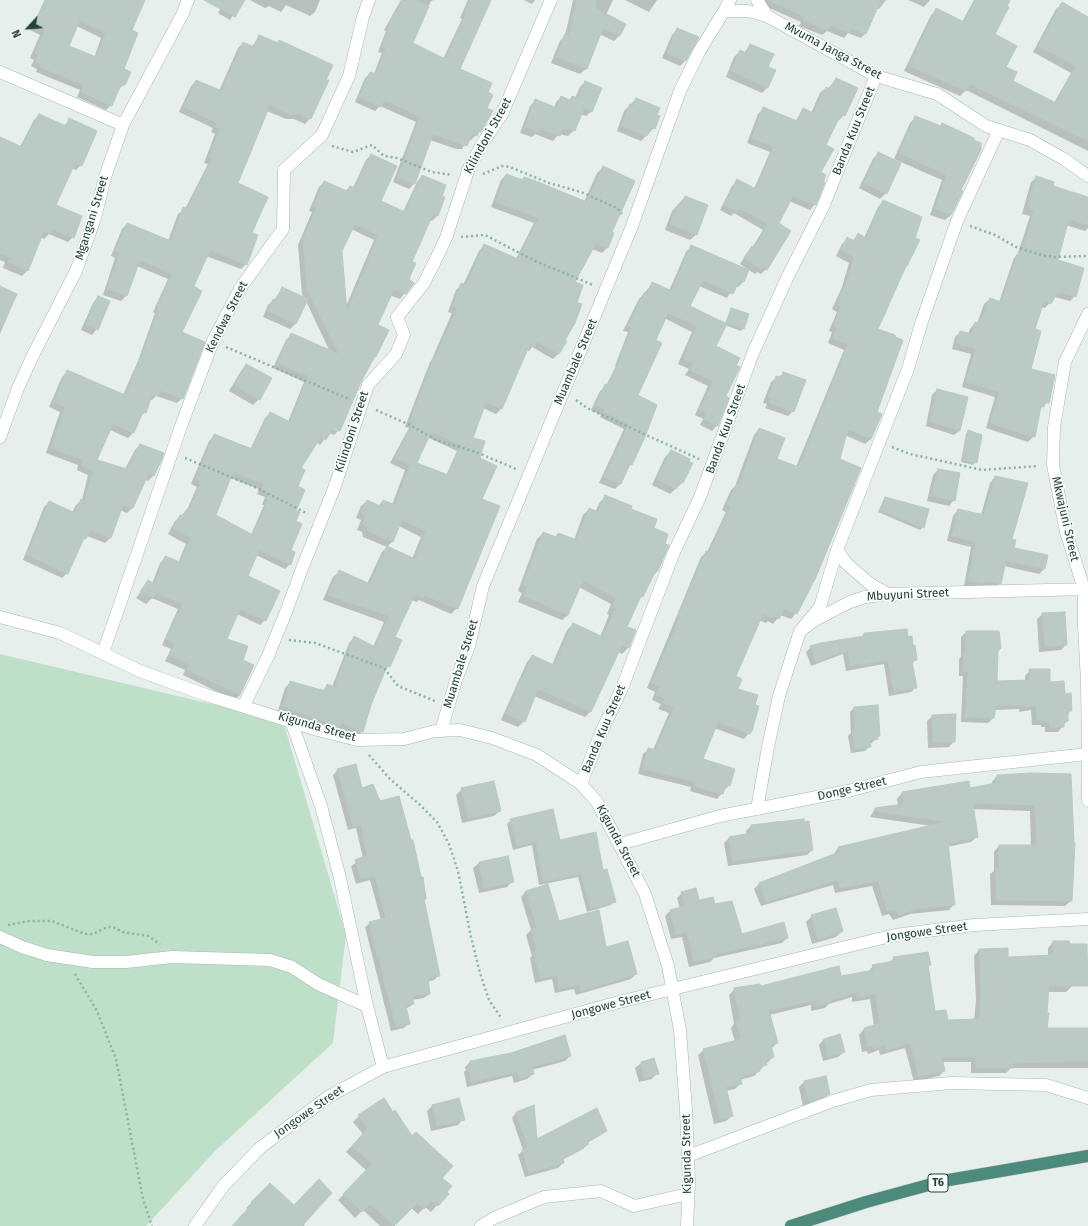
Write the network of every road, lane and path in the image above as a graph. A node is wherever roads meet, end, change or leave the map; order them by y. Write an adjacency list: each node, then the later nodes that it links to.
1 (188, 0): 10 (street, Mgangani Street)
2 (369, 0): 12 (street, Kendwa Street)
3 (551, 0): 13 (street, Kilindoni Street)
4 (730, 0): 6 (street, Muambale Street)
5 (757, 0): 7 (street)
6 (724, 12): 7 (street, Mvuma Janga Street); 16 (street, Muambale Street)
7 (767, 16): 9 (street, Mvuma Janga Street)
8 (0, 72): 10 (street)
9 (876, 76): 11 (street, Mvuma Janga Street); 27 (street, Banda Kuu Street)
10 (123, 125): 24 (street, Mgangani Street)
11 (999, 130): 14 (street, Mvuma Janga Street); 15 (street)
12 (322, 135): 13 (path); 21 (street, Kendwa Street)
13 (467, 174): 16 (path); 17 (street, Kilindoni Street)
14 (1088, 176)
15 (957, 221): 18 (path); 25 (street)
16 (632, 226): 19 (street, Muambale Street)
17 (446, 238): 19 (path); 23 (street, Kilindoni Street)
18 (1088, 256)
19 (606, 291): 22 (street, Muambale Street)
20 (1088, 314): 28 (street, Mkwajuni Street)
21 (213, 341): 23 (path); 26 (street, Kendwa Street)
22 (564, 389): 27 (path); 29 (street, Muambale Street)
23 (361, 405): 29 (path); 30 (street, Kilindoni Street)
24 (0, 437)
25 (879, 442): 28 (path); 31 (street)
26 (172, 453): 30 (path); 37 (street, Kendwa Street)
27 (713, 465): 44 (street, Banda Kuu Street)
28 (1053, 465): 32 (street, Mkwajuni Street)
29 (529, 476): 39 (street, Muambale Street)
30 (321, 521): 36 (street, Kilindoni Street)
31 (837, 550): 33 (street); 35 (street)
32 (1086, 589): 33 (street, Mbuyuni Street); 43 (street, Mkwajuni Street)
33 (888, 594): 35 (street, Mbuyuni Street)
34 (0, 617): 37 (street, Kigunda Street)
35 (800, 631): 46 (street)
36 (275, 639): 38 (street, Kilindoni Street); 39 (path)
37 (103, 653): 38 (street, Kigunda Street)
38 (244, 705): 40 (street, Kigunda Street)
39 (448, 705): 41 (street, Muambale Street)
40 (290, 721): 42 (street, Kigunda Street); 54 (street)
41 (441, 731): 42 (street, Kigunda Street); 44 (street, Kigunda Street)
42 (357, 740): 55 (path)
43 (1088, 754): 45 (street, Mkwajuni Street); 46 (street, Donge Street)
44 (581, 784): 47 (street, Kigunda Street)
45 (1088, 801)
46 (757, 809): 47 (street, Donge Street)
47 (620, 844): 53 (street, Kigunda Street)
48 (1088, 919): 53 (street, Jongowe Street)
49 (0, 926): 51 (path)
50 (0, 937): 52 (street)
51 (172, 957): 52 (street); 54 (street)
52 (66, 958): 61 (path)
53 (672, 989): 55 (street, Jongowe Street); 58 (street, Kigunda Street)
54 (367, 1006): 56 (street)
55 (512, 1032): 56 (street, Jongowe Street)
56 (384, 1067): 62 (street, Jongowe Street)
57 (1088, 1098): 58 (street)
58 (688, 1156): 60 (street, Kigunda Street)
59 (1088, 1156): 65 (highway, T6)
60 (688, 1194): 63 (street); 64 (street, Kigunda Street)
61 (152, 1226)
62 (195, 1226)
63 (481, 1226)
64 (687, 1226)
65 (791, 1226)

